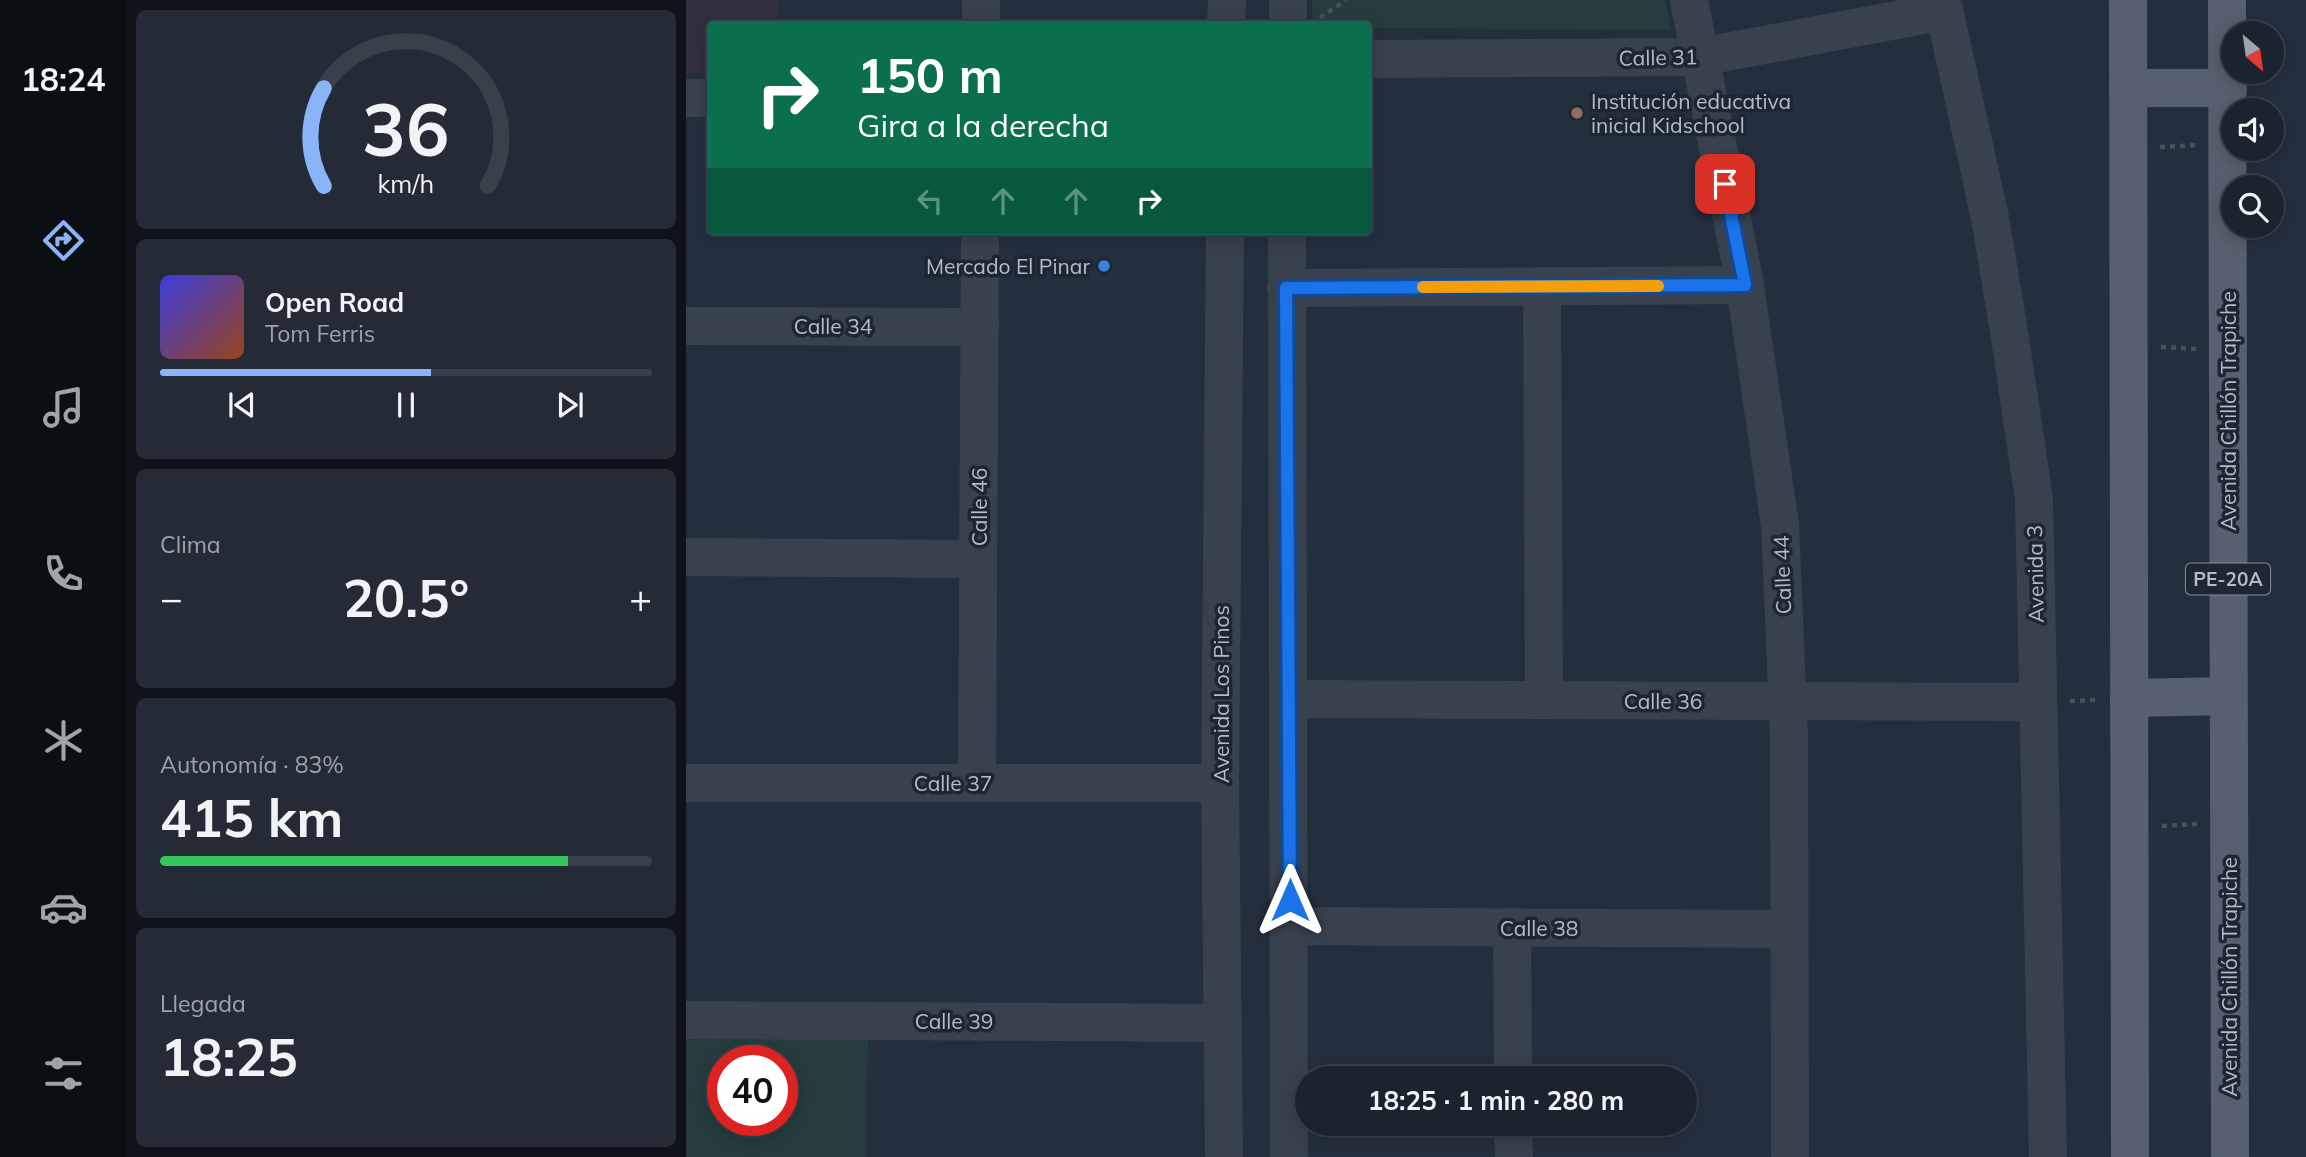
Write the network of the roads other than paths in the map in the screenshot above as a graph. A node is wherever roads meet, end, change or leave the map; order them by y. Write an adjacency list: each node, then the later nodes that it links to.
1 (981, 0): 8 (street)
2 (1227, 0): 9 (street)
3 (1288, 0): 10 (street)
4 (1689, 0): 11 (street, Calle 44)
5 (2128, 0): 13 (main road)
6 (2227, 0): 14 (main road, Avenida Chillón Trapiche / PE-20A)
7 (1943, 6): 11 (street, Calle 31); 32 (street, Avenida 3)
8 (981, 21)
9 (1226, 21)
10 (1288, 21)
11 (1700, 57): 12 (street, Calle 31); 20 (street, Calle 44)
12 (1372, 59)
13 (2128, 88): 14 (main road); 28 (main road)
14 (2228, 88): 27 (main road, Avenida Chillón Trapiche / PE-20A)
15 (686, 98): 16 (street)
16 (707, 98)
17 (980, 235): 24 (street, Calle 46)
18 (1225, 235): 35 (street, Avenida Los Pinos)
19 (1287, 235): 22 (street)
20 (1745, 285): 21 (street); 31 (street, Calle 44)
21 (1542, 287): 22 (street); 30 (street)
22 (1286, 288): 29 (street)
23 (686, 326): 24 (street, Calle 34)
24 (980, 327): 26 (street, Calle 46)
25 (686, 557): 26 (street)
26 (978, 559): 34 (street, Calle 46)
27 (2228, 696): 28 (main road); 49 (main road, Avenida Chillón Trapiche / PE-20A)
28 (2129, 698): 48 (main road)
29 (1289, 699): 30 (street, Calle 36); 36 (street)
30 (1544, 700): 31 (street, Calle 36)
31 (1787, 701): 32 (street, Calle 36); 38 (street, Calle 44)
32 (2037, 702): 47 (street, Avenida 3)
33 (686, 783): 34 (street, Calle 37)
34 (977, 783): 35 (street, Calle 37)
35 (1220, 783): 40 (street, Avenida Los Pinos)
36 (1290, 926): 37 (street, Calle 38); 44 (street)
37 (1512, 928): 38 (street, Calle 38); 41 (street)
38 (1789, 929): 46 (street, Calle 44)
39 (686, 1020): 40 (street, Calle 39)
40 (1223, 1023): 43 (street, Avenida Los Pinos)
41 (1513, 1066)
42 (1513, 1136): 45 (street)
43 (1224, 1157)
44 (1289, 1157)
45 (1514, 1157)
46 (1790, 1157)
47 (2048, 1157)
48 (2130, 1157)
49 (2230, 1157)

